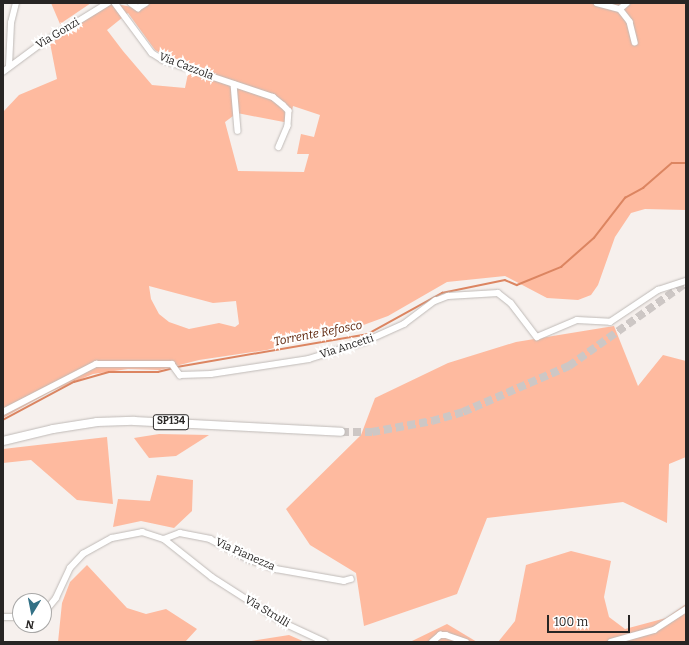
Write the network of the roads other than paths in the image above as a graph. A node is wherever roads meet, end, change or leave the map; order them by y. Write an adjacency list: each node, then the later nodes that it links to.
1 (16, 3): 10 (street)
2 (108, 3): 10 (street, Via Gonzi)
3 (116, 3): 12 (street, Via Cazzola)
4 (131, 3): 5 (street)
5 (146, 3)
6 (597, 3): 8 (street)
7 (627, 3): 8 (street)
8 (620, 9): 9 (street)
9 (635, 42)
10 (9, 66): 11 (street)
11 (3, 72)
12 (234, 84): 13 (street); 14 (street, Via Cazzola)
13 (238, 131)
14 (279, 147)
15 (686, 281): 16 (street, Via Ancetti)
16 (3, 412)
17 (341, 432): 18 (highway, SP134)
18 (3, 441)
19 (164, 539): 20 (street, Via Pianezza); 21 (street); 23 (street, Via Strulli)
20 (351, 579)
21 (52, 603)
22 (686, 609): 26 (street)
23 (325, 642)
24 (432, 642): 25 (street)
25 (466, 642)
26 (611, 642)

